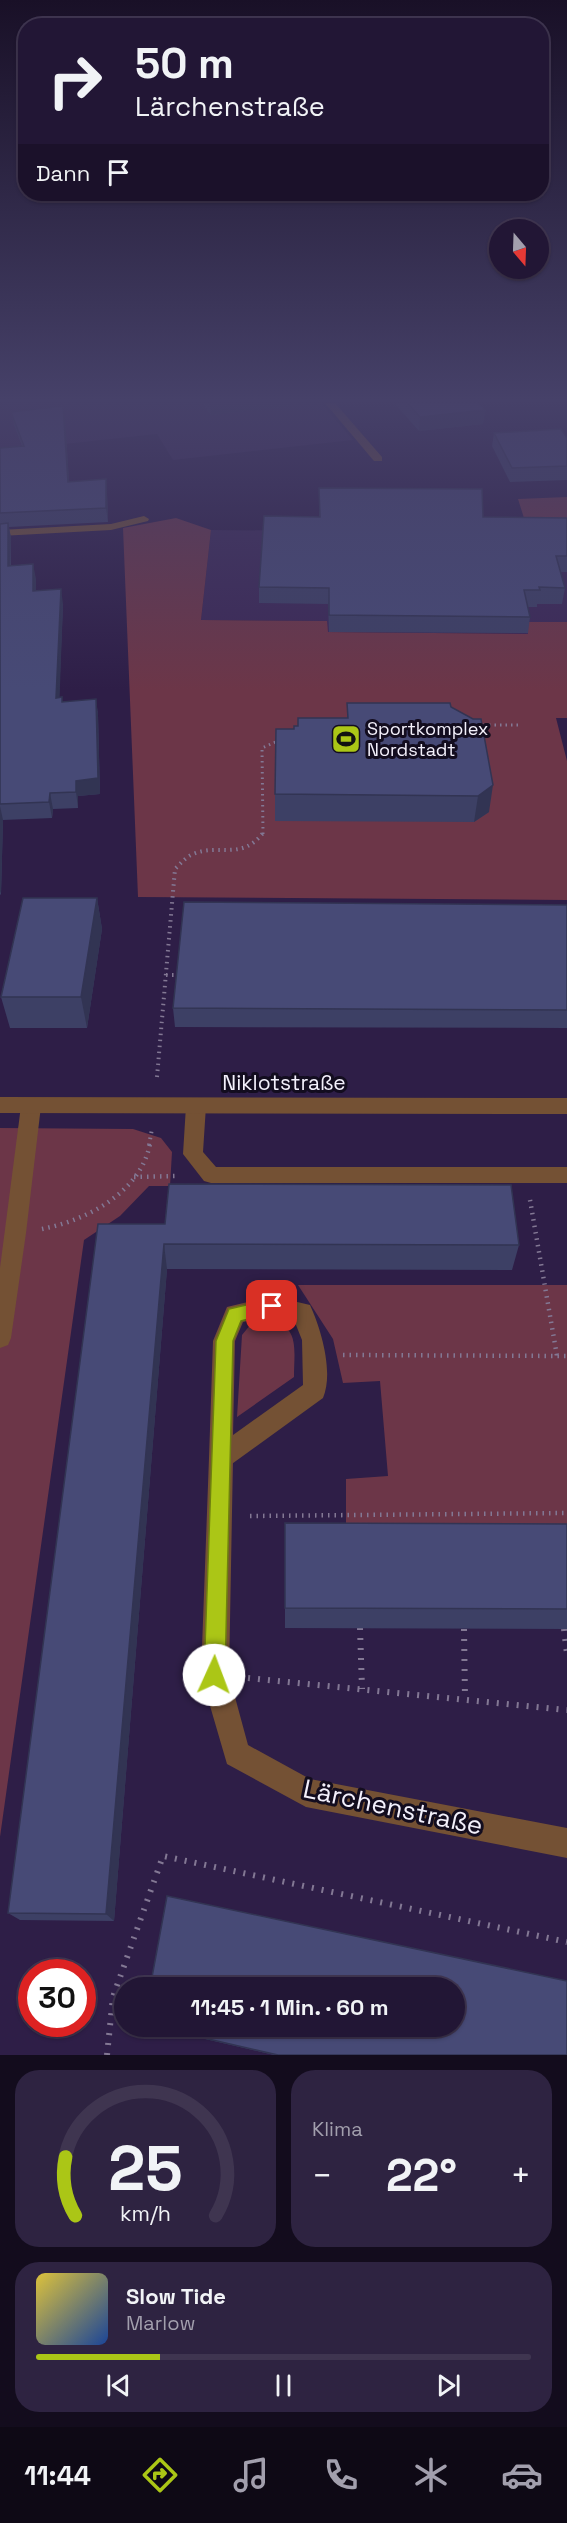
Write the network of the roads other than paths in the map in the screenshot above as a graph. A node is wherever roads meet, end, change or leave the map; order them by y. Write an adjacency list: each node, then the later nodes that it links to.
1 (144, 519): 2 (street)
2 (0, 533)
3 (0, 1106): 4 (street, Niklotstraße)
4 (31, 1106): 5 (street, Niklotstraße); 8 (street)
5 (196, 1106): 6 (street, Niklotstraße); 7 (street)
6 (567, 1106)
7 (567, 1175)
8 (0, 1338)
9 (221, 1458): 9 (street, Lärchenstraße); 10 (street, Lärchenstraße)
10 (567, 1843)

